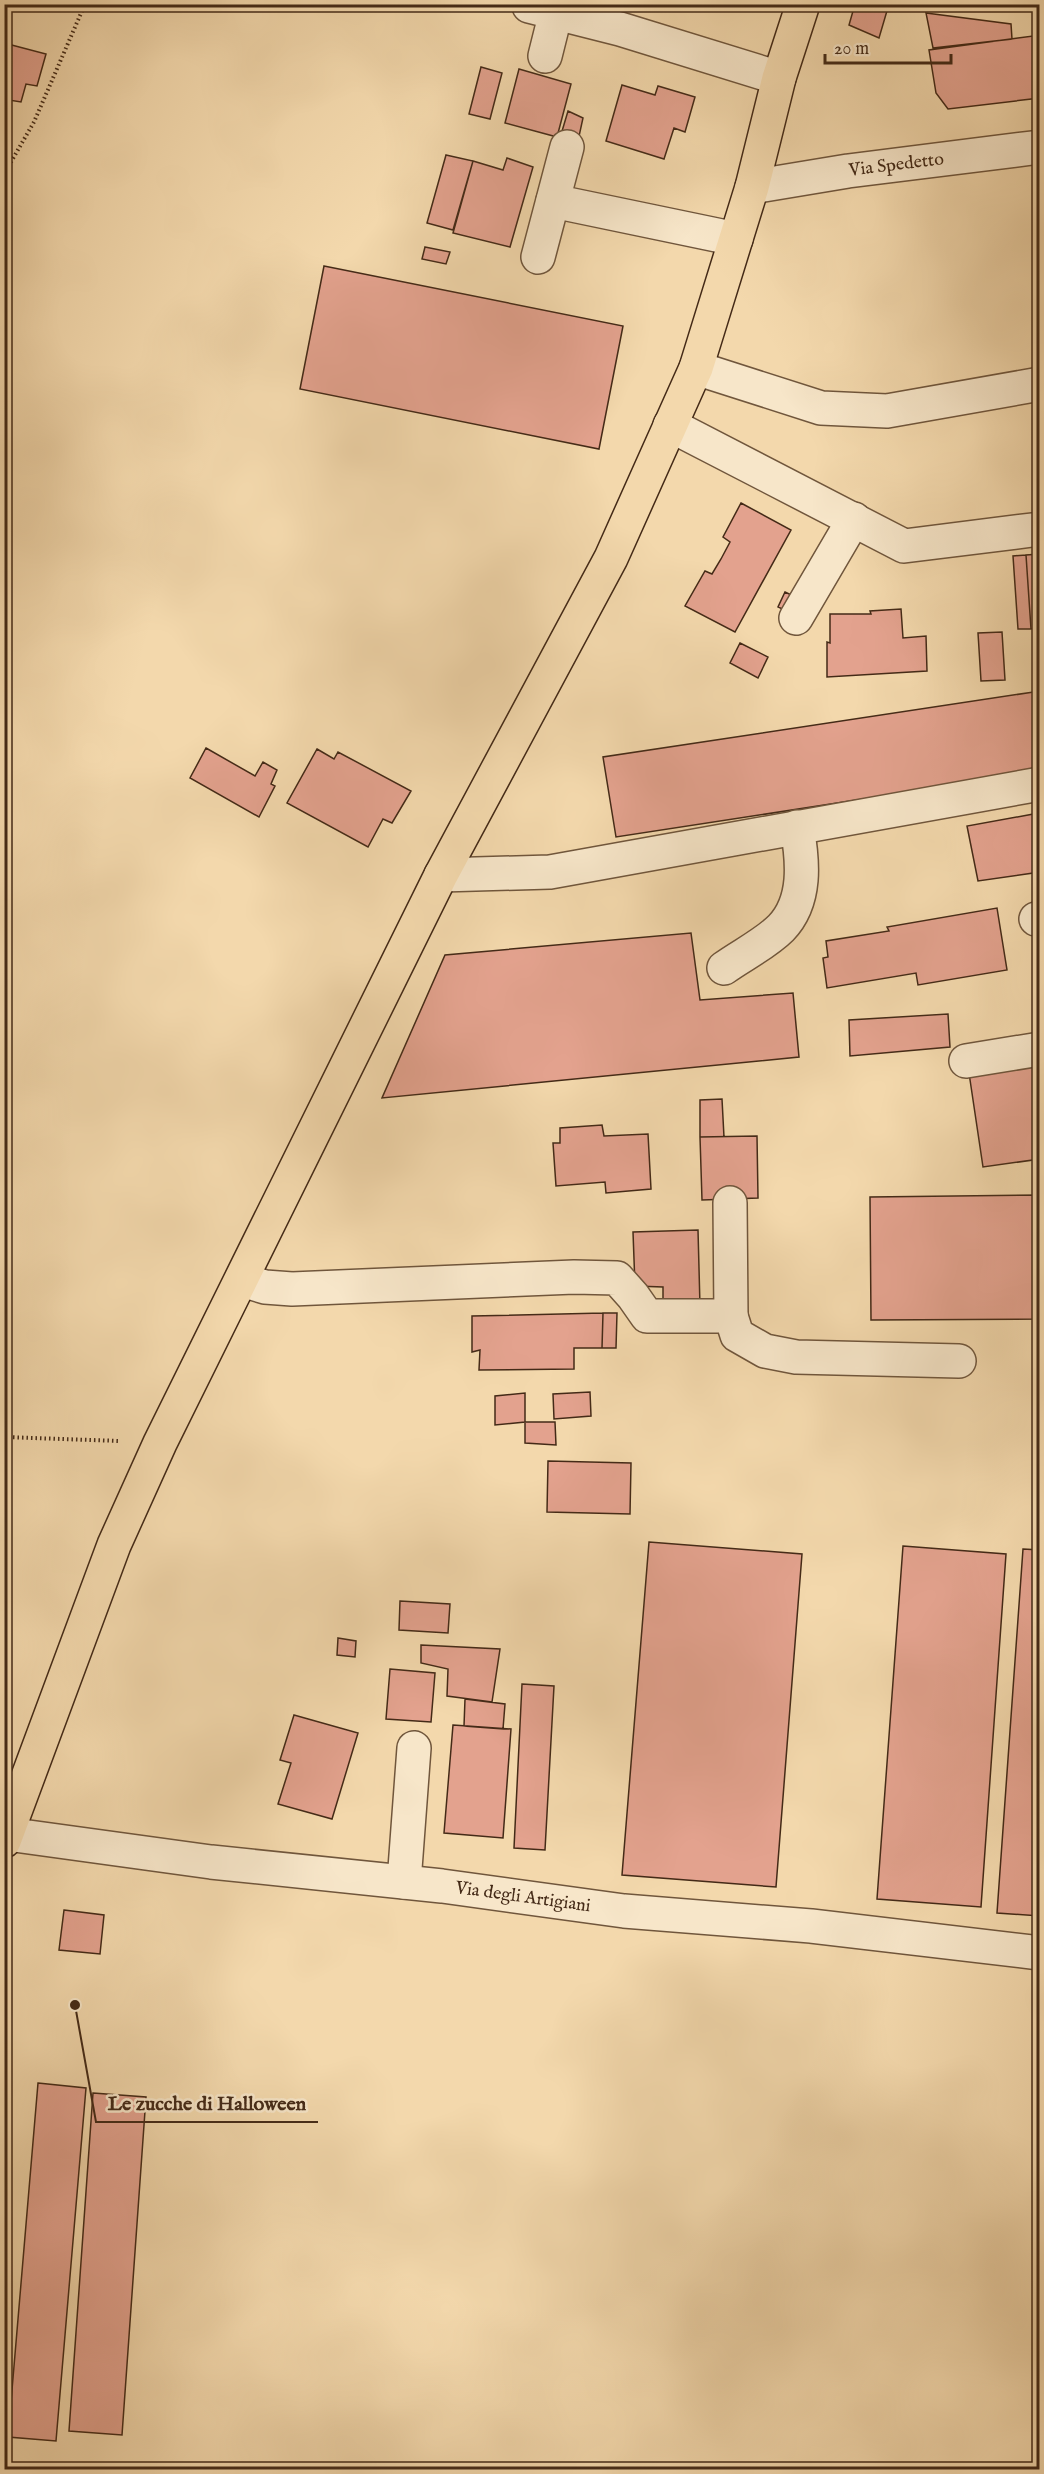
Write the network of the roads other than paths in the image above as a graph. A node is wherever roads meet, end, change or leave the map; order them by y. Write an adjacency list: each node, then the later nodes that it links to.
1 (803, 4): 4 (main road)
2 (543, 9): 3 (street); 4 (street)
3 (545, 56)
4 (779, 78): 7 (main road)
5 (567, 147): 8 (street)
6 (1040, 147): 7 (street, Via Spedetto)
7 (752, 187): 9 (main road)
8 (553, 201): 9 (street); 10 (street)
9 (736, 239): 11 (main road)
10 (538, 257)
11 (696, 368): 12 (street); 13 (main road)
12 (1040, 384)
13 (670, 425): 14 (street); 19 (main road)
14 (854, 519): 15 (street); 16 (street)
15 (1040, 529)
16 (796, 618)
17 (1040, 784): 18 (street)
18 (797, 827): 19 (street); 20 (street)
19 (441, 875): 24 (main road)
20 (724, 968)
21 (1040, 1049): 22 (street)
22 (966, 1061)
23 (730, 1203): 25 (street)
24 (242, 1280): 25 (street); 28 (main road)
25 (731, 1316): 26 (street)
26 (959, 1361)
27 (414, 1748): 29 (street)
28 (6, 1838): 29 (street, Via degli Artigiani)
29 (404, 1882): 30 (street, Via degli Artigiani)
30 (1040, 1953)

